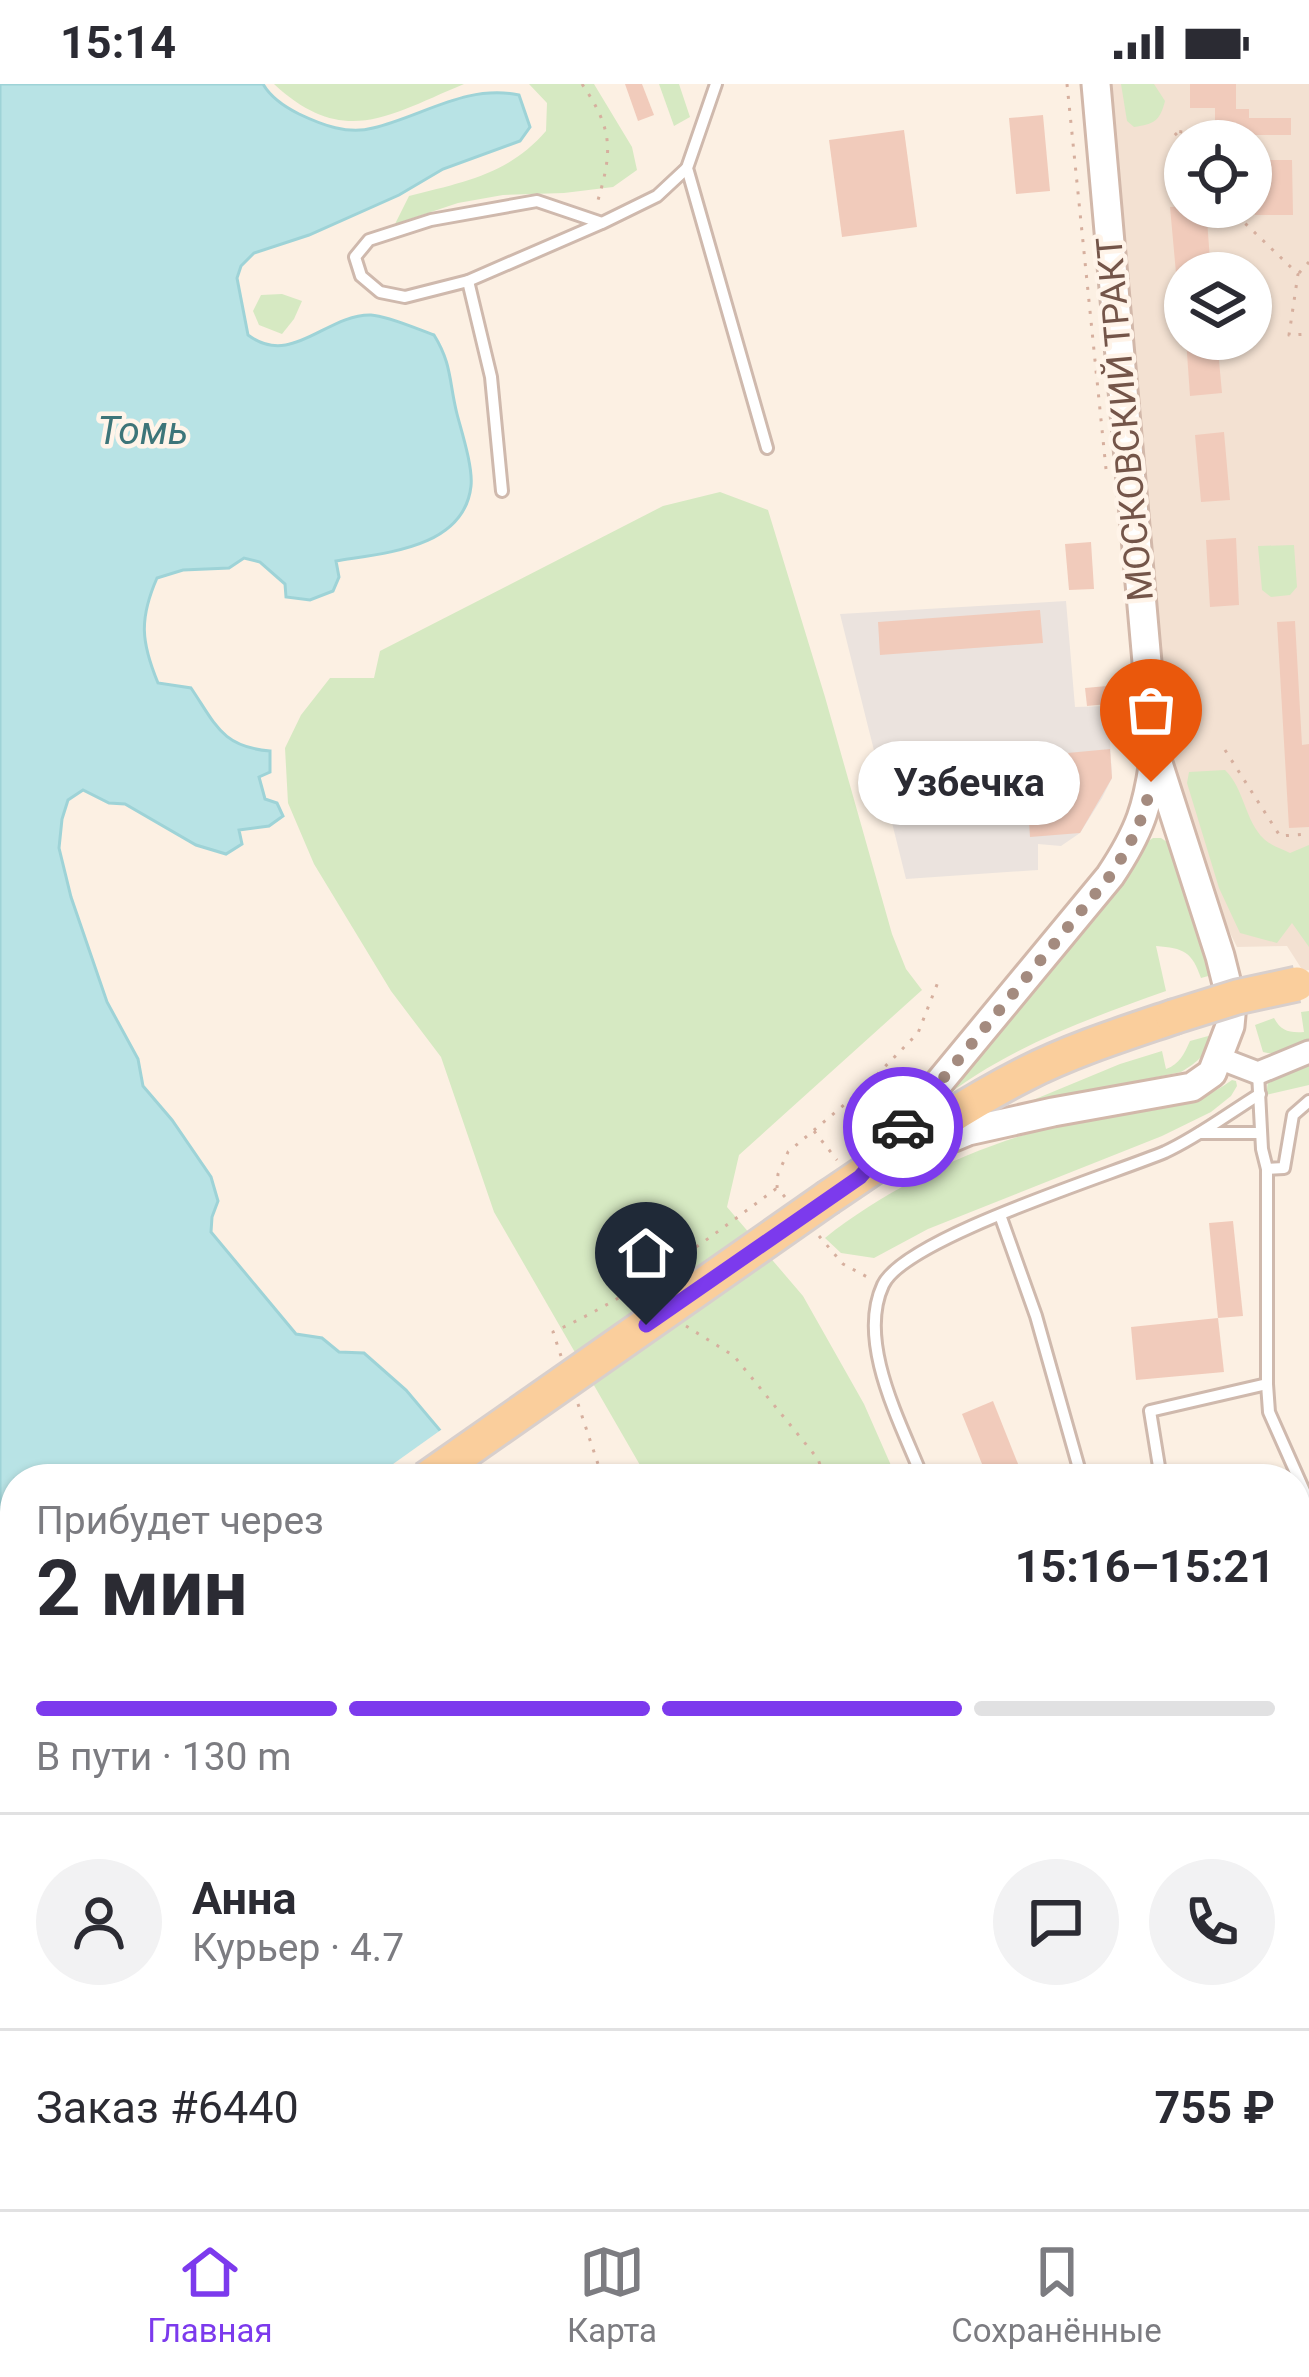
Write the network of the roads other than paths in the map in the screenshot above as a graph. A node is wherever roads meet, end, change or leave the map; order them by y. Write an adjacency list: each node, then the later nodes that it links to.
1 (716, 84): 3 (lane)
2 (1096, 84): 8 (main road, МОСКОВСКИЙ ТРАКТ)
3 (687, 168): 4 (lane); 6 (lane)
4 (596, 221): 5 (lane); 5 (lane)
5 (468, 281): 7 (lane)
6 (767, 448)
7 (502, 491)
8 (1155, 753): 11 (main road); 16 (main road)
9 (1303, 983): 16 (main road, bridge)
10 (1309, 1052): 12 (street)
11 (1219, 1058): 12 (street); 16 (main road)
12 (1259, 1083): 14 (lane); 15 (lane)
13 (1309, 1100): 17 (lane)
14 (1197, 1133): 15 (lane); 18 (lane)
15 (1262, 1133): 17 (lane)
16 (849, 1169): 20 (main road, bridge)
17 (1267, 1169): 19 (lane)
18 (1000, 1215): 21 (lane); 22 (lane)
19 (1267, 1384): 23 (lane); 24 (lane)
20 (448, 1464)
21 (917, 1464)
22 (1078, 1464)
23 (1159, 1464)
24 (1292, 1464)

